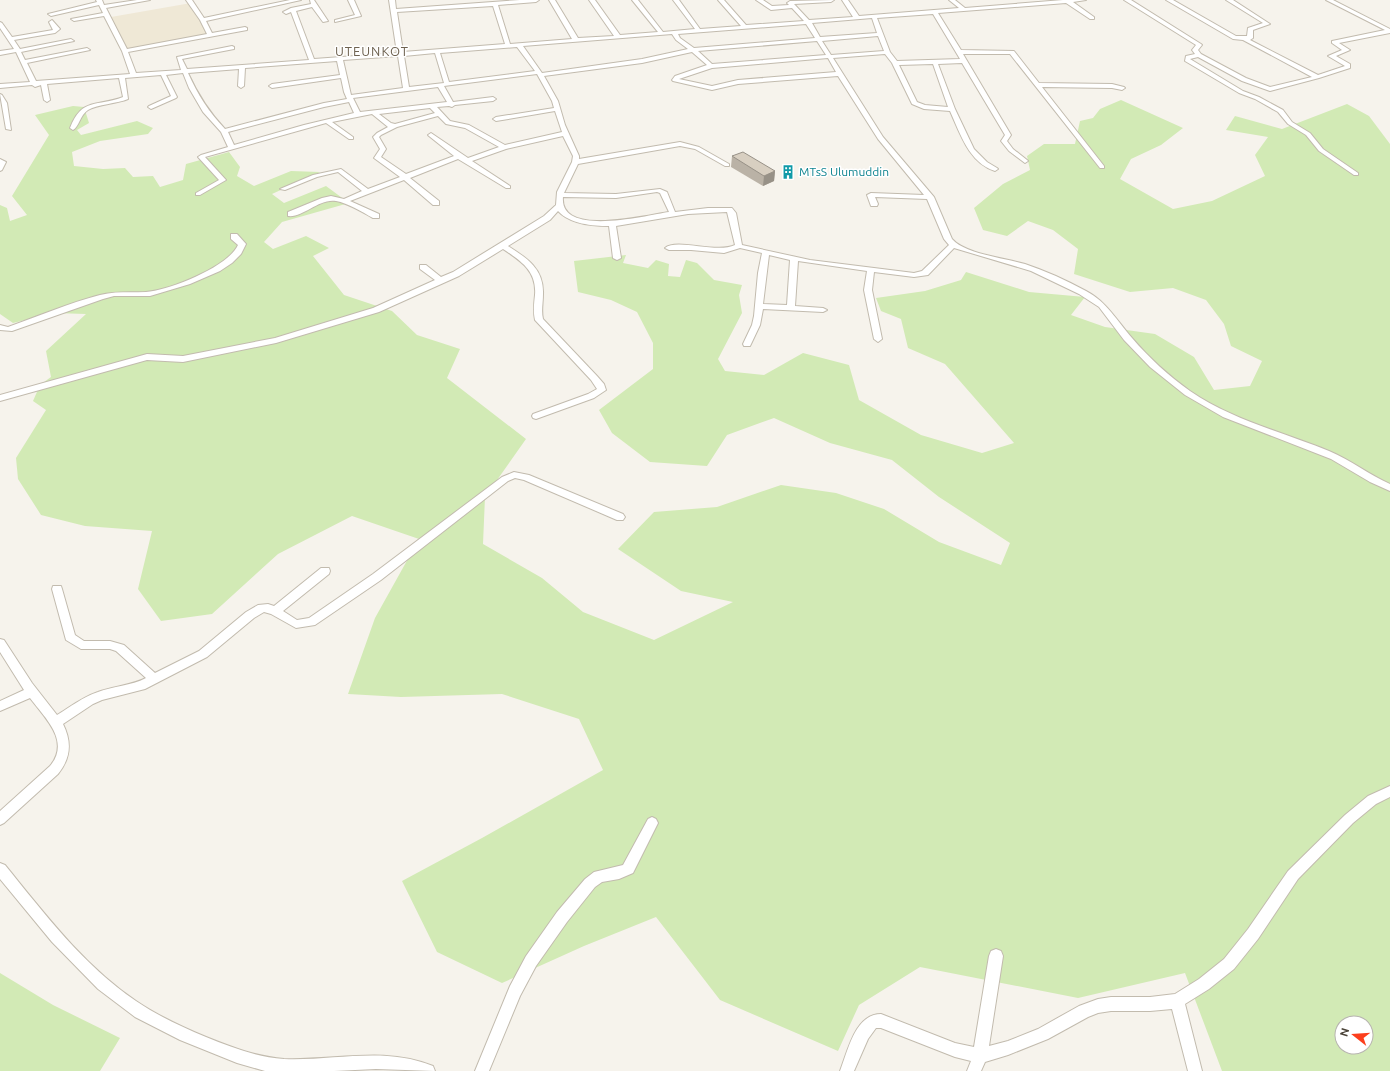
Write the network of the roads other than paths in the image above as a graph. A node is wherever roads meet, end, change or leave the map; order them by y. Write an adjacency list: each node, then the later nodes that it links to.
1 (147, 0): 24 (street)
2 (189, 0): 40 (street)
3 (298, 0): 40 (street)
4 (319, 0): 23 (street)
5 (351, 0): 42 (street)
6 (392, 0): 30 (street)
7 (536, 0): 26 (street)
8 (552, 0): 57 (street)
9 (592, 0): 54 (street)
10 (635, 0): 51 (street)
11 (676, 0): 48 (street)
12 (721, 0): 46 (street)
13 (759, 0): 25 (street)
14 (831, 0): 25 (street)
15 (846, 0): 37 (street)
16 (952, 0): 28 (street)
17 (1083, 0): 22 (street)
18 (1127, 0): 72 (street)
19 (1169, 0): 56 (street)
20 (1228, 0): 56 (street)
21 (1329, 0): 49 (street)
22 (1067, 1): 28 (street); 38 (street)
23 (311, 2): 27 (street); 41 (street)
24 (101, 3): 29 (street); 34 (street)
25 (790, 3): 44 (street)
26 (495, 4): 30 (street); 61 (street)
27 (293, 9): 31 (street); 75 (street)
28 (963, 9): 32 (street)
29 (64, 10): 33 (street); 36 (street)
30 (393, 11): 71 (street)
31 (286, 12)
32 (935, 12): 35 (street); 69 (street)
33 (51, 14)
34 (106, 14): 39 (street); 66 (street)
35 (874, 16): 37 (street); 52 (street)
36 (67, 17)
37 (858, 18): 44 (street)
38 (1092, 18)
39 (74, 19)
40 (202, 20): 53 (street)
41 (326, 21)
42 (337, 21)
43 (52, 22): 55 (street)
44 (808, 22): 46 (street); 58 (street)
45 (0, 24): 55 (street)
46 (744, 27): 48 (street)
47 (244, 29): 53 (street)
48 (699, 31): 50 (street)
49 (1390, 31): 91 (street)
50 (674, 32): 51 (street); 65 (street)
51 (662, 34): 54 (street)
52 (881, 34): 58 (street); 68 (street)
53 (211, 36): 66 (street)
54 (618, 37): 57 (street)
55 (11, 39): 63 (street)
56 (1245, 39): 91 (street)
57 (576, 40): 60 (street)
58 (819, 40): 65 (street); 73 (street)
59 (71, 41): 63 (street)
60 (519, 45): 61 (street); 85 (street)
61 (508, 46): 67 (street)
62 (232, 48): 84 (street)
63 (17, 50): 70 (street); 77 (street)
64 (87, 50): 77 (street)
65 (693, 50): 80 (street); 85 (street)
66 (125, 51): 88 (street)
67 (437, 51): 71 (street); 95 (street)
68 (887, 52): 73 (street); 79 (street)
69 (959, 52): 76 (street); 97 (street)
70 (0, 53)
71 (401, 54): 74 (street); 102 (street)
72 (1199, 55): 82 (street); 83 (street)
73 (828, 56): 80 (street); 87 (street)
74 (340, 59): 75 (street); 89 (street)
75 (312, 61): 81 (street)
76 (965, 61): 78 (street); 130 (street)
77 (23, 62): 92 (street)
78 (935, 62): 79 (street); 114 (street)
79 (894, 63): 114 (street)
80 (711, 66): 87 (street)
81 (242, 67): 84 (street); 99 (street)
82 (1223, 68): 83 (street); 103 (street)
83 (1206, 71): 106 (street)
84 (184, 72): 86 (street); 123 (street)
85 (540, 73): 95 (street); 113 (street)
86 (163, 74): 88 (street); 112 (street)
87 (839, 74): 145 (street)
88 (134, 76): 90 (street)
89 (342, 76): 100 (street); 107 (street)
90 (122, 77): 93 (street); 121 (street)
91 (1317, 78): 103 (street)
92 (35, 84): 93 (street); 96 (street)
93 (44, 84): 109 (street)
94 (440, 84): 95 (street); 102 (street); 110 (street)
95 (447, 84)
96 (21, 85): 98 (street); 104 (street)
97 (1037, 85): 101 (street); 135 (street)
98 (0, 86)
99 (241, 86)
100 (272, 86)
101 (1122, 88)
102 (406, 89): 107 (street)
103 (1270, 89): 106 (street)
104 (0, 92)
105 (0, 96): 122 (street)
106 (1253, 97): 138 (street)
107 (350, 99): 116 (street); 123 (street)
108 (493, 99): 110 (street)
109 (47, 100)
110 (452, 104): 111 (street)
111 (432, 106): 115 (street); 117 (street)
112 (151, 107)
113 (558, 109): 118 (street); 124 (street)
114 (952, 109): 137 (street)
115 (373, 112): 116 (street); 120 (street)
116 (358, 114): 119 (street)
117 (438, 114): 120 (street); 128 (street)
118 (496, 119)
119 (327, 121): 126 (street); 127 (street)
120 (395, 126): 139 (street)
121 (73, 128)
122 (9, 129)
123 (224, 131): 127 (street)
124 (566, 133): 128 (street); 133 (street)
125 (430, 135): 129 (street)
126 (351, 138)
127 (232, 147): 143 (street)
128 (504, 147): 132 (street)
129 (459, 156): 132 (street); 139 (street)
130 (1025, 160)
131 (0, 161): 136 (street)
132 (467, 161): 140 (street)
133 (576, 162): 134 (street); 144 (street)
134 (726, 165)
135 (1102, 167)
136 (0, 169)
137 (996, 169)
138 (1356, 174)
139 (405, 177): 142 (street); 147 (street)
140 (508, 187)
141 (283, 189): 142 (street)
142 (367, 192): 146 (street)
143 (198, 194)
144 (560, 195): 149 (street); 151 (street)
145 (930, 197): 148 (street); 155 (street)
146 (344, 201): 150 (street); 152 (street)
147 (436, 203)
148 (874, 204)
149 (559, 206): 153 (street); 156 (street)
150 (291, 214)
151 (673, 214): 153 (street); 157 (street)
152 (376, 216)
153 (612, 224): 160 (street)
154 (234, 236): 168 (street)
155 (952, 245): 163 (street); 173 (street)
156 (503, 246): 164 (street); 172 (street)
157 (739, 246): 158 (street); 159 (street)
158 (669, 248)
159 (766, 252): 161 (street); 165 (street)
160 (617, 258)
161 (794, 259): 163 (street); 166 (street)
162 (423, 267): 164 (street)
163 (871, 270): 169 (street)
164 (440, 280): 171 (street)
165 (758, 306): 166 (street); 170 (street)
166 (791, 308): 167 (street)
167 (823, 310)
168 (0, 326)
169 (878, 339)
170 (747, 344)
171 (0, 398)
172 (536, 416)
173 (1390, 488)
174 (620, 517): 177 (street)
175 (325, 572): 177 (street)
176 (57, 589): 179 (street)
177 (275, 611): 179 (street)
178 (0, 643): 180 (street)
179 (155, 680): 182 (street)
180 (32, 692): 181 (street); 182 (street)
181 (0, 706)
182 (55, 723): 184 (street)
183 (1390, 791): 188 (street)
184 (0, 818)
185 (652, 823): 191 (street)
186 (0, 870): 190 (street)
187 (996, 956): 189 (street)
188 (1177, 1001): 189 (street); 194 (street)
189 (980, 1056): 192 (street); 193 (street)
190 (428, 1071)
191 (482, 1071)
192 (848, 1071)
193 (974, 1071)
194 (1195, 1071)

